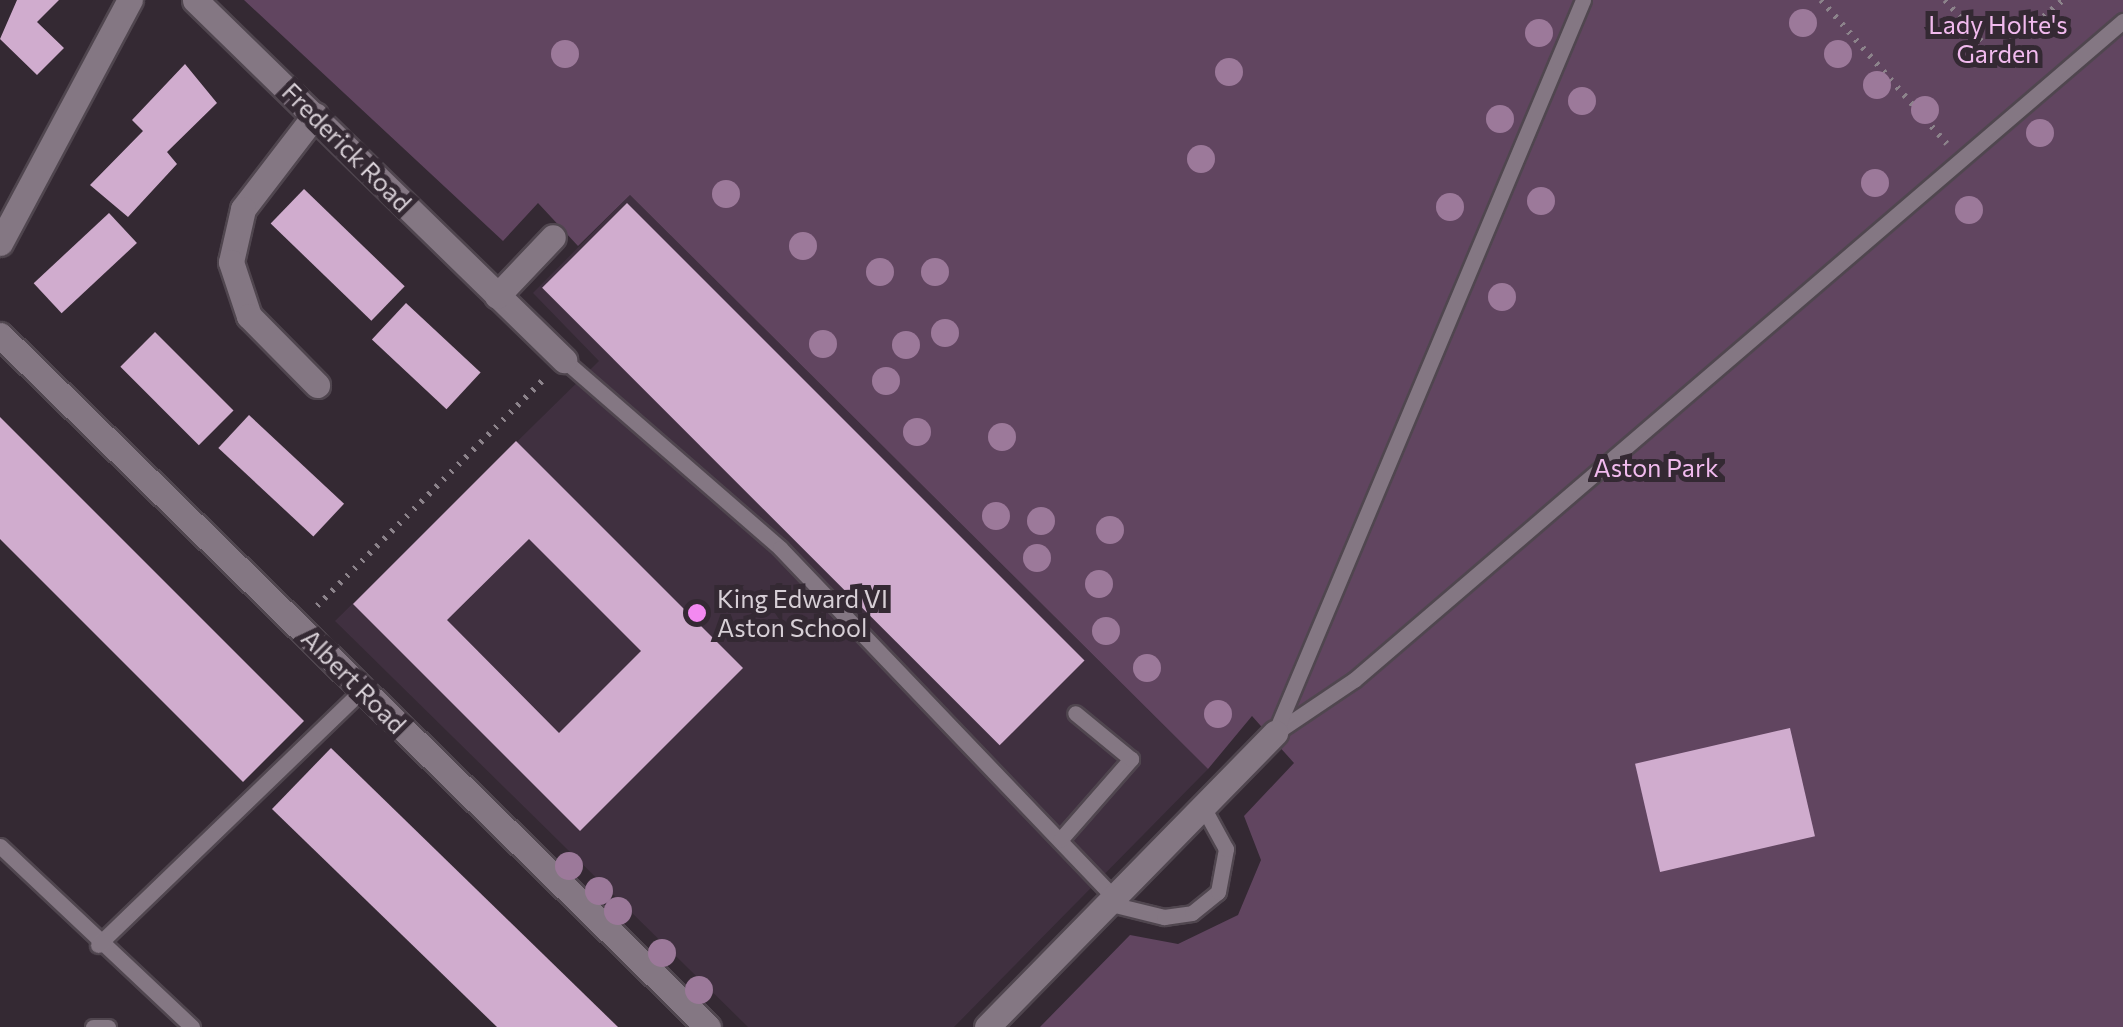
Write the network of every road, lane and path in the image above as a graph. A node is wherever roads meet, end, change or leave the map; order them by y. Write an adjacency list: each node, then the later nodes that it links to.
1 (130, 0): 11 (street)
2 (195, 0): 8 (street, Frederick Road)
3 (1583, 0): 19 (lane)
4 (1820, 0): 9 (path)
5 (1945, 0): 6 (path)
6 (2063, 0)
7 (2123, 21): 9 (lane)
8 (315, 115): 12 (street, Frederick Road); 15 (street)
9 (1961, 160): 19 (lane)
10 (553, 237): 12 (street)
11 (0, 243)
12 (497, 296): 14 (street, Frederick Road)
13 (0, 335): 16 (street, Albert Road)
14 (564, 360): 16 (path); 21 (lane)
15 (316, 385)
16 (298, 625): 17 (street, Albert Road)
17 (362, 690): 24 (lane); 28 (street, Albert Road)
18 (1075, 714): 21 (lane)
19 (1275, 733): 20 (street)
20 (1203, 806): 23 (street); 23 (lane)
21 (1060, 840): 23 (lane)
22 (0, 846): 24 (lane)
23 (1113, 901): 29 (street)
24 (98, 945): 27 (lane)
25 (94, 1027): 26 (lane)
26 (108, 1027)
27 (192, 1027)
28 (708, 1027)
29 (987, 1027)

